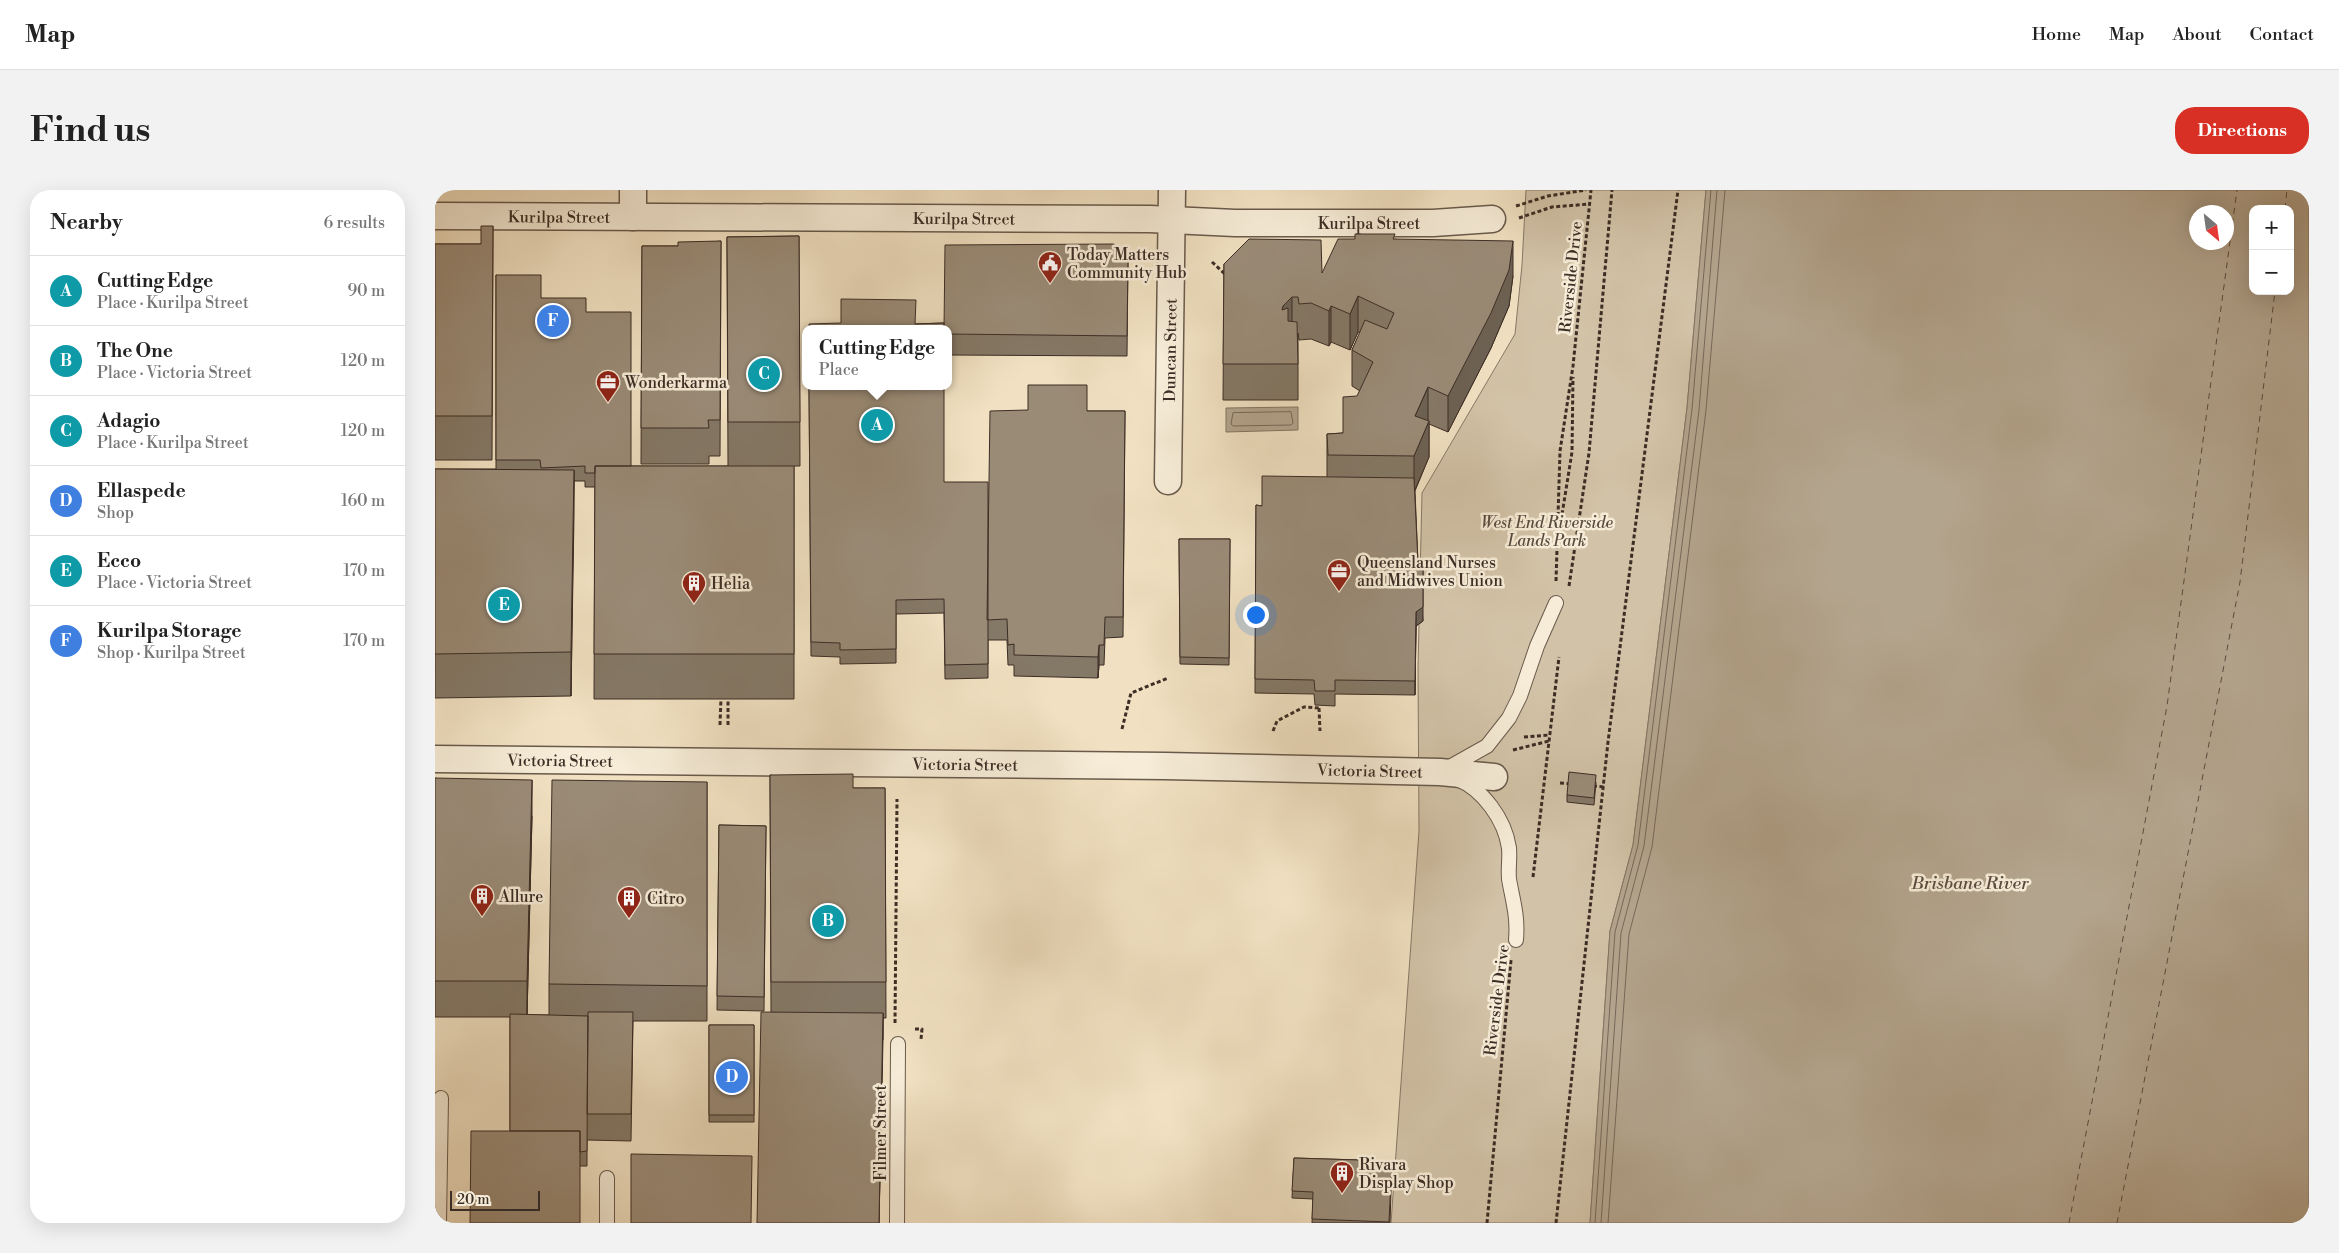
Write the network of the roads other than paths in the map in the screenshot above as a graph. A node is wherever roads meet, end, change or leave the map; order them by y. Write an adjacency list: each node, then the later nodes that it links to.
1 (633, 190): 4 (street)
2 (1172, 190): 5 (street, Duncan Street)
3 (435, 216): 4 (street, Kurilpa Street)
4 (633, 217): 5 (street, Kurilpa Street)
5 (1172, 220): 6 (street, Kurilpa Street); 7 (street, Duncan Street)
6 (1492, 220)
7 (1169, 481)
8 (1562, 600): 10 (lane)
9 (435, 759): 10 (street, Victoria Street)
10 (1440, 772): 11 (street, Victoria Street); 12 (lane)
11 (1494, 777)
12 (1515, 940)
13 (898, 1044): 18 (lane, Filmer Street)
14 (441, 1098): 16 (lane)
15 (607, 1178): 17 (lane)
16 (439, 1223)
17 (607, 1223)
18 (897, 1223)

